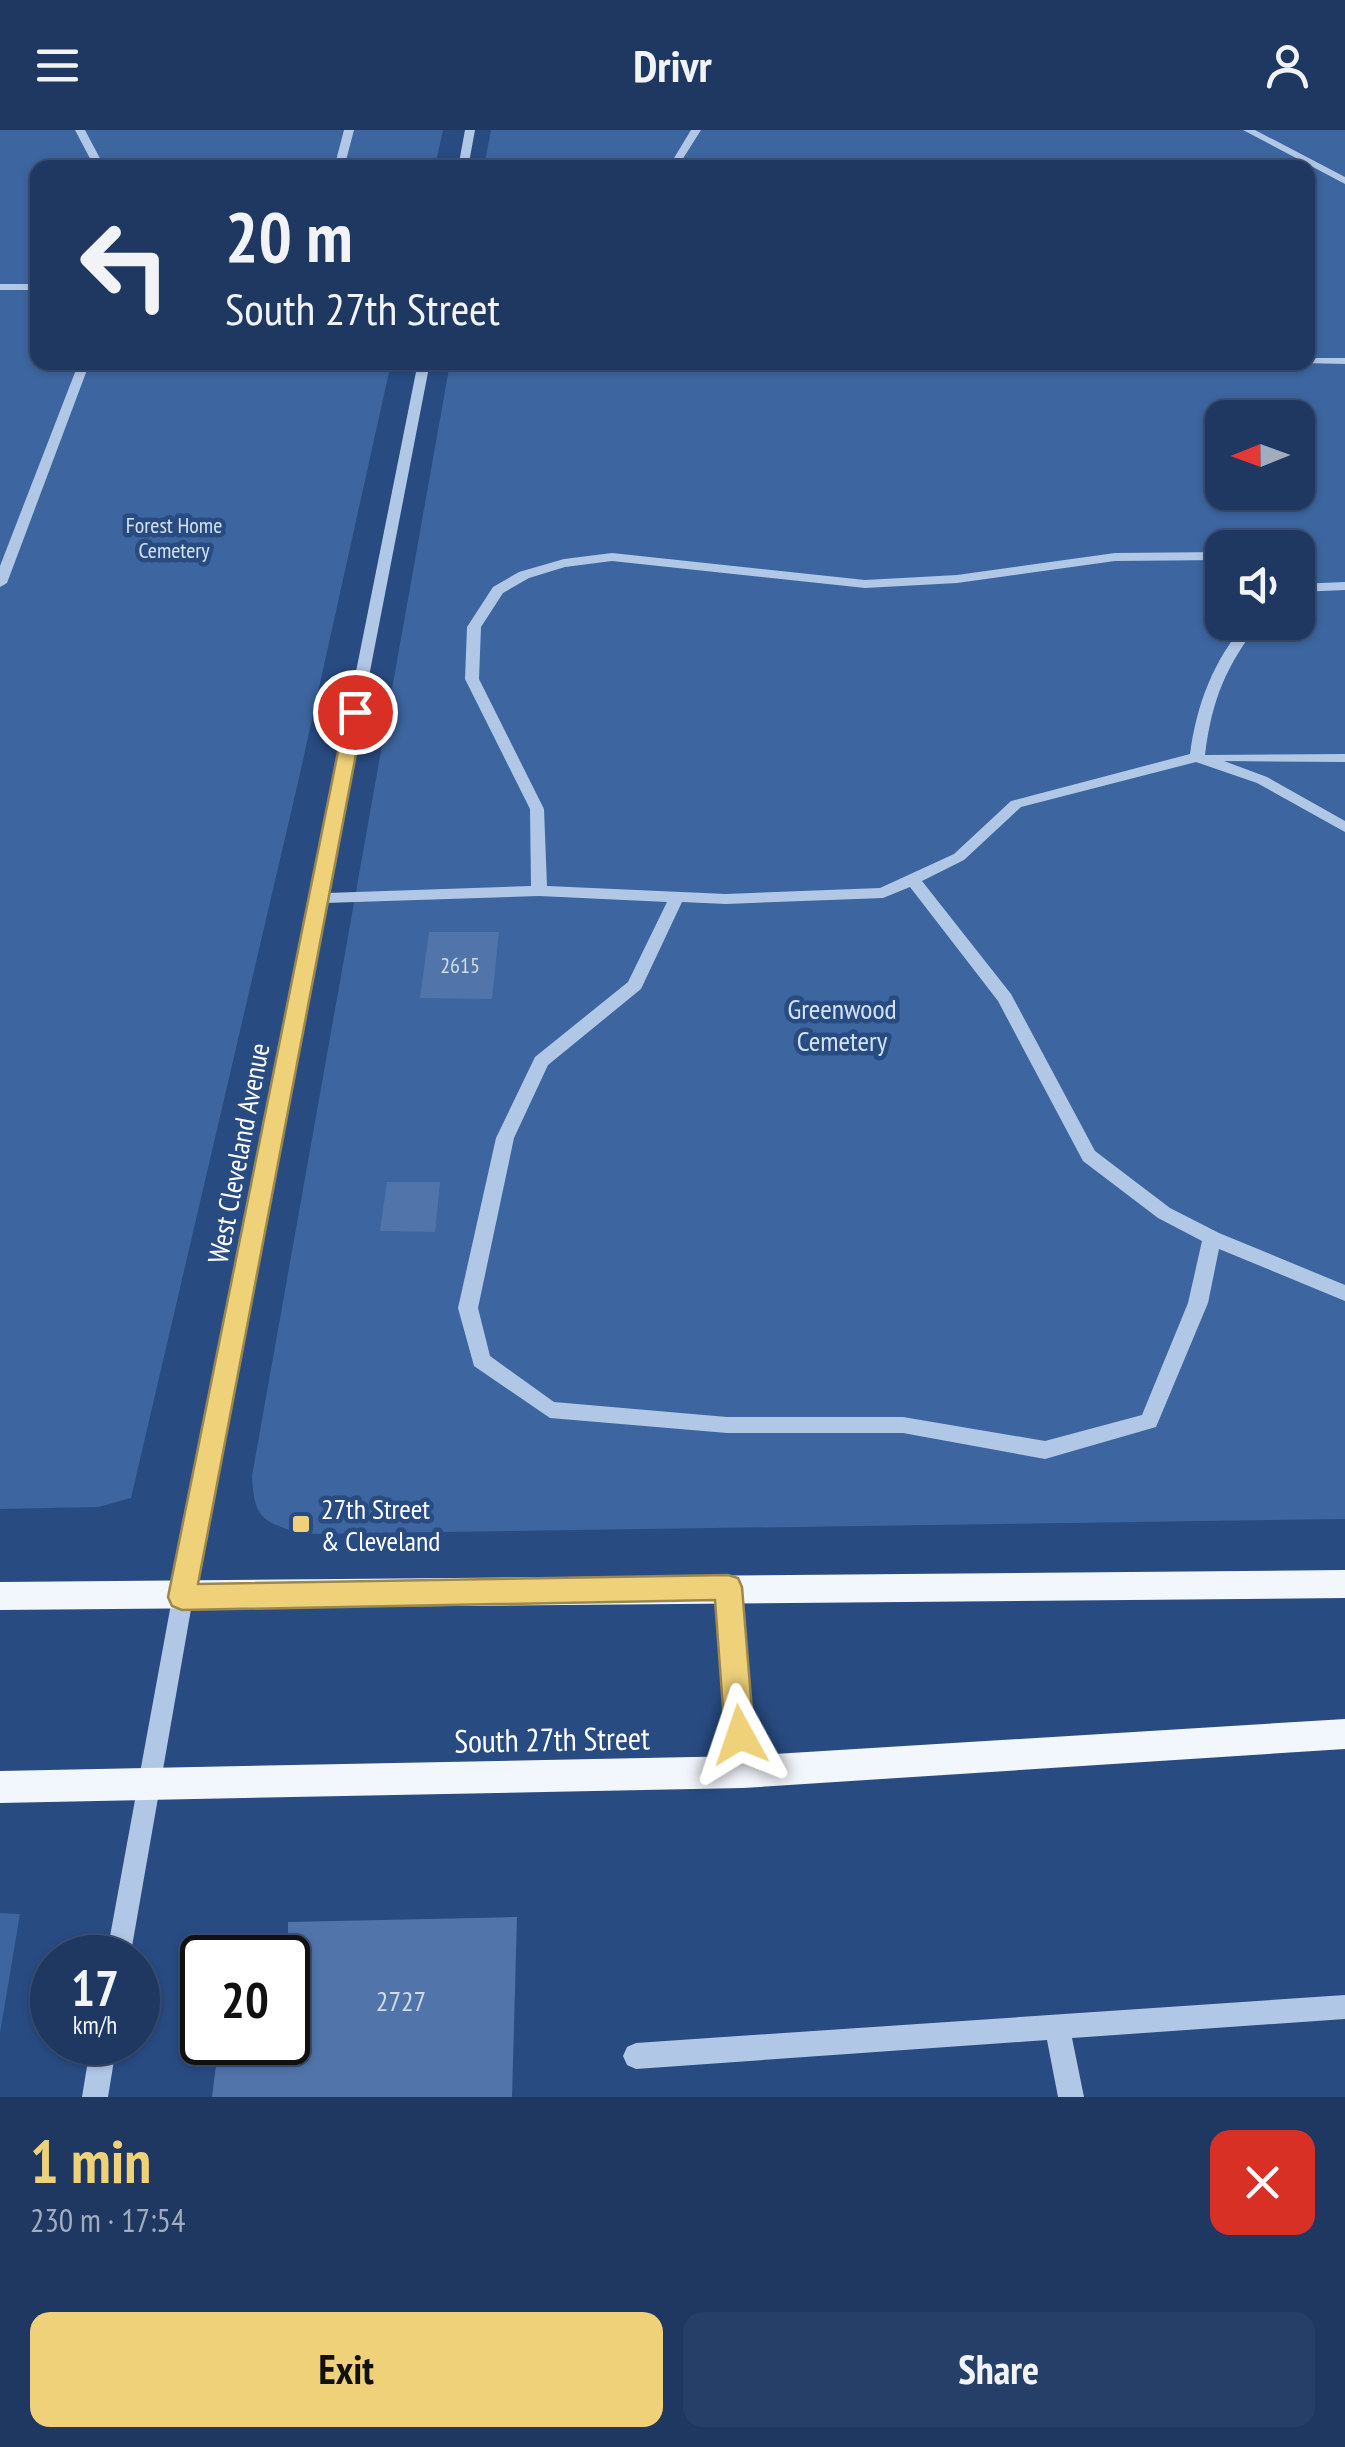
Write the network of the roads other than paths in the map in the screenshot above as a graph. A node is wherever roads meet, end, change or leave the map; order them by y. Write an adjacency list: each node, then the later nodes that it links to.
1 (80, 130): 6 (street)
2 (349, 130): 7 (street)
3 (470, 130): 8 (street)
4 (696, 130): 9 (street)
5 (1248, 130): 10 (street)
6 (96, 160)
7 (341, 160)
8 (464, 160)
9 (677, 160)
10 (1305, 160)
11 (1315, 165): 12 (street)
12 (1345, 181)
13 (0, 287): 14 (street)
14 (30, 287)
15 (1315, 361): 16 (street)
16 (1345, 361)
17 (83, 370): 20 (street)
18 (422, 370): 30 (street, West Cleveland Avenue)
19 (1205, 556): 28 (street)
20 (0, 582)
21 (1345, 586): 22 (street)
22 (1315, 587)
23 (1238, 640): 24 (street)
24 (1197, 757): 25 (street); 26 (street); 27 (street)
25 (1345, 758)
26 (1345, 827)
27 (912, 880): 29 (street); 31 (street)
28 (539, 890): 29 (street); 30 (street)
29 (677, 897): 31 (street)
30 (318, 898): 36 (street, West Cleveland Avenue)
31 (1212, 1238): 32 (street)
32 (1345, 1293)
33 (1345, 1584): 34 (main road)
34 (728, 1587): 36 (main road); 38 (street)
35 (0, 1596): 36 (main road)
36 (182, 1597): 39 (street, West Cleveland Avenue)
37 (1345, 1734): 38 (main road, South 27th Street)
38 (742, 1772): 39 (main road, South 27th Street)
39 (147, 1786): 40 (main road, South 27th Street); 41 (street, West Cleveland Avenue)
40 (0, 1787)
41 (122, 1935)
42 (1345, 2006): 43 (street)
43 (1057, 2026): 44 (street); 47 (street)
44 (636, 2056)
45 (100, 2065): 46 (street)
46 (95, 2097)
47 (1071, 2097)

